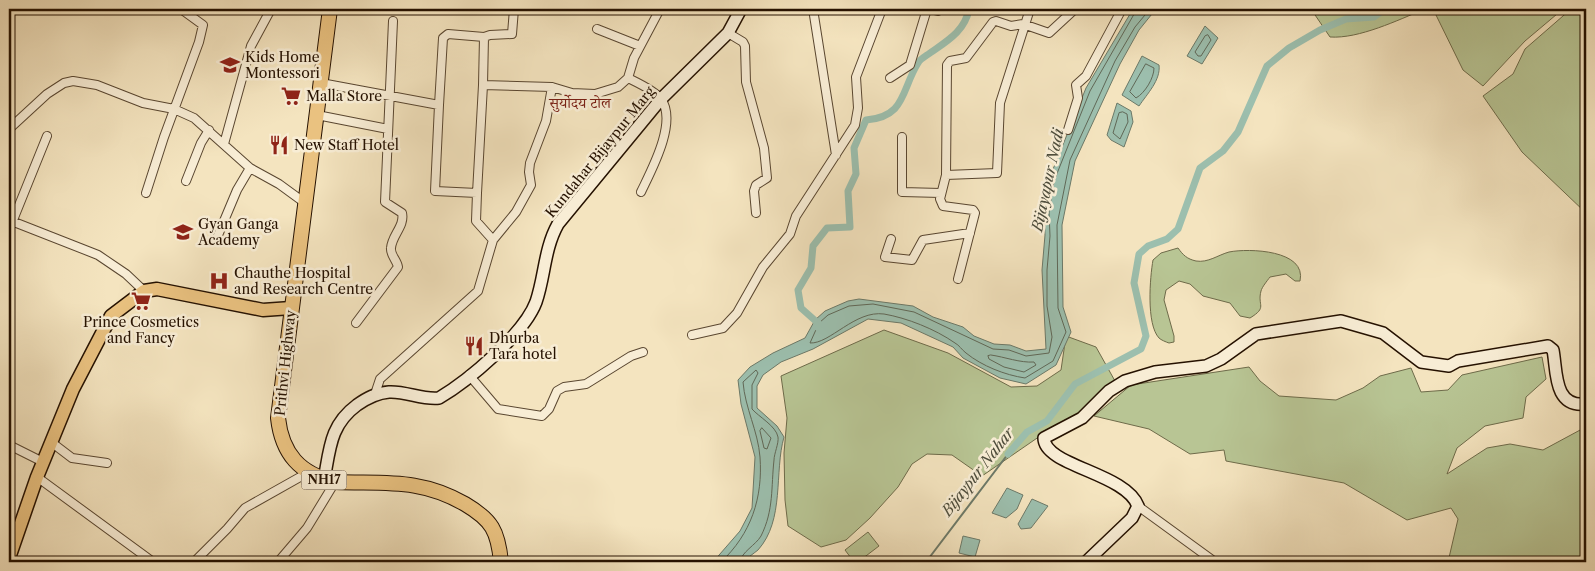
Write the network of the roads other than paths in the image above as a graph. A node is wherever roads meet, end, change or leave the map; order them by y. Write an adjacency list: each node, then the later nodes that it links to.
1 (180, 9): 28 (street)
2 (271, 9): 36 (street)
3 (330, 9): 22 (highway, Prithvi Highway / NH17)
4 (514, 9): 18 (street)
5 (660, 9): 19 (street)
6 (741, 9): 17 (main road, Kundahar Bijaypur Marg)
7 (812, 9): 37 (street)
8 (882, 9): 37 (street)
9 (928, 9): 13 (street); 21 (street)
10 (1030, 9): 15 (street)
11 (1075, 9): 15 (street)
12 (1122, 9): 33 (street)
13 (938, 11)
14 (393, 21): 25 (street)
15 (1024, 24): 39 (street); 39 (street)
16 (597, 29): 19 (street)
17 (728, 33): 26 (main road, Kundahar Bijaypur Marg); 46 (street)
18 (484, 37): 23 (street); 27 (street)
19 (640, 46): 20 (street)
20 (628, 78): 24 (street); 26 (street)
21 (890, 78)
22 (321, 83): 25 (street); 29 (highway, Prithvi Highway / NH17)
23 (483, 85): 24 (street); 44 (street)
24 (552, 87): 52 (street)
25 (389, 95): 27 (street); 30 (street)
26 (661, 99): 41 (street); 59 (main road, Kundahar Bijaypur Marg)
27 (439, 105): 44 (street)
28 (174, 109): 31 (street); 32 (street); 42 (street)
29 (318, 115): 30 (street); 45 (highway, Prithvi Highway / NH17)
30 (388, 129): 56 (street)
31 (9, 130)
32 (209, 130): 36 (street); 40 (street)
33 (1068, 130)
34 (47, 136): 47 (street)
35 (902, 137): 43 (street)
36 (224, 144): 38 (street)
37 (836, 155): 57 (street)
38 (250, 168): 45 (street); 51 (street)
39 (946, 176): 43 (street)
40 (186, 181)
41 (641, 192)
42 (146, 193)
43 (941, 193): 49 (street)
44 (477, 194): 52 (street)
45 (305, 203): 55 (highway, Prithvi Highway / NH17)
46 (756, 213)
47 (14, 222): 48 (street); 54 (street)
48 (9, 230)
49 (970, 233): 50 (street); 53 (street)
50 (891, 239)
51 (216, 240)
52 (493, 240): 60 (street)
53 (958, 279)
54 (144, 291): 55 (main road); 62 (main road)
55 (291, 308): 66 (highway, Prithvi Highway / NH17)
56 (356, 323)
57 (692, 335)
58 (643, 352): 59 (street)
59 (469, 375): 60 (main road, Kundahar Bijaypur Marg)
60 (375, 394): 68 (main road)
61 (1586, 404): 69 (main road)
62 (51, 442): 64 (main road); 65 (street)
63 (9, 445): 64 (street)
64 (43, 462): 67 (main road)
65 (107, 462)
66 (309, 472): 68 (highway, Prithvi Highway / NH17); 72 (street)
67 (37, 476): 70 (main road); 71 (street)
68 (330, 481): 73 (street); 74 (highway, Prithvi Highway / NH17)
69 (1138, 506): 75 (main road); 76 (street)
70 (9, 558)
71 (153, 562)
72 (194, 562)
73 (278, 562)
74 (501, 562)
75 (1086, 562)
76 (1215, 562)

